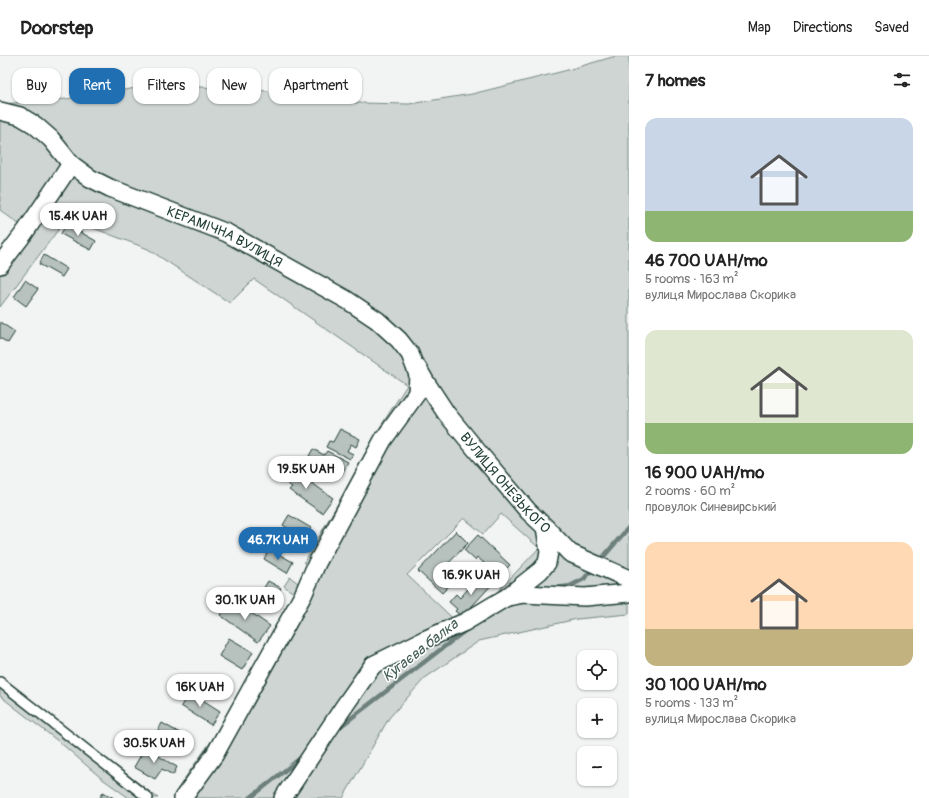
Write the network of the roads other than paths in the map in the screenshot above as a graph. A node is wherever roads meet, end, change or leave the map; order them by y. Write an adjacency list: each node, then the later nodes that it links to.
1 (0, 112): 2 (street, КЕРАМІЧНА ВУЛИЦЯ)
2 (71, 164): 3 (street); 4 (street, КЕРАМІЧНА ВУЛИЦЯ)
3 (0, 265)
4 (410, 354): 5 (street, ВУЛИЦЯ ОНЕЗЬКОГО); 11 (street, КЕРАМІЧНА ВУЛИЦЯ)
5 (545, 527): 6 (street, ВУЛИЦЯ ОНЕЗЬКОГО); 8 (street)
6 (629, 579)
7 (629, 593): 8 (street)
8 (507, 597): 12 (street)
9 (0, 682): 10 (lane)
10 (148, 798)
11 (183, 798)
12 (283, 798)

